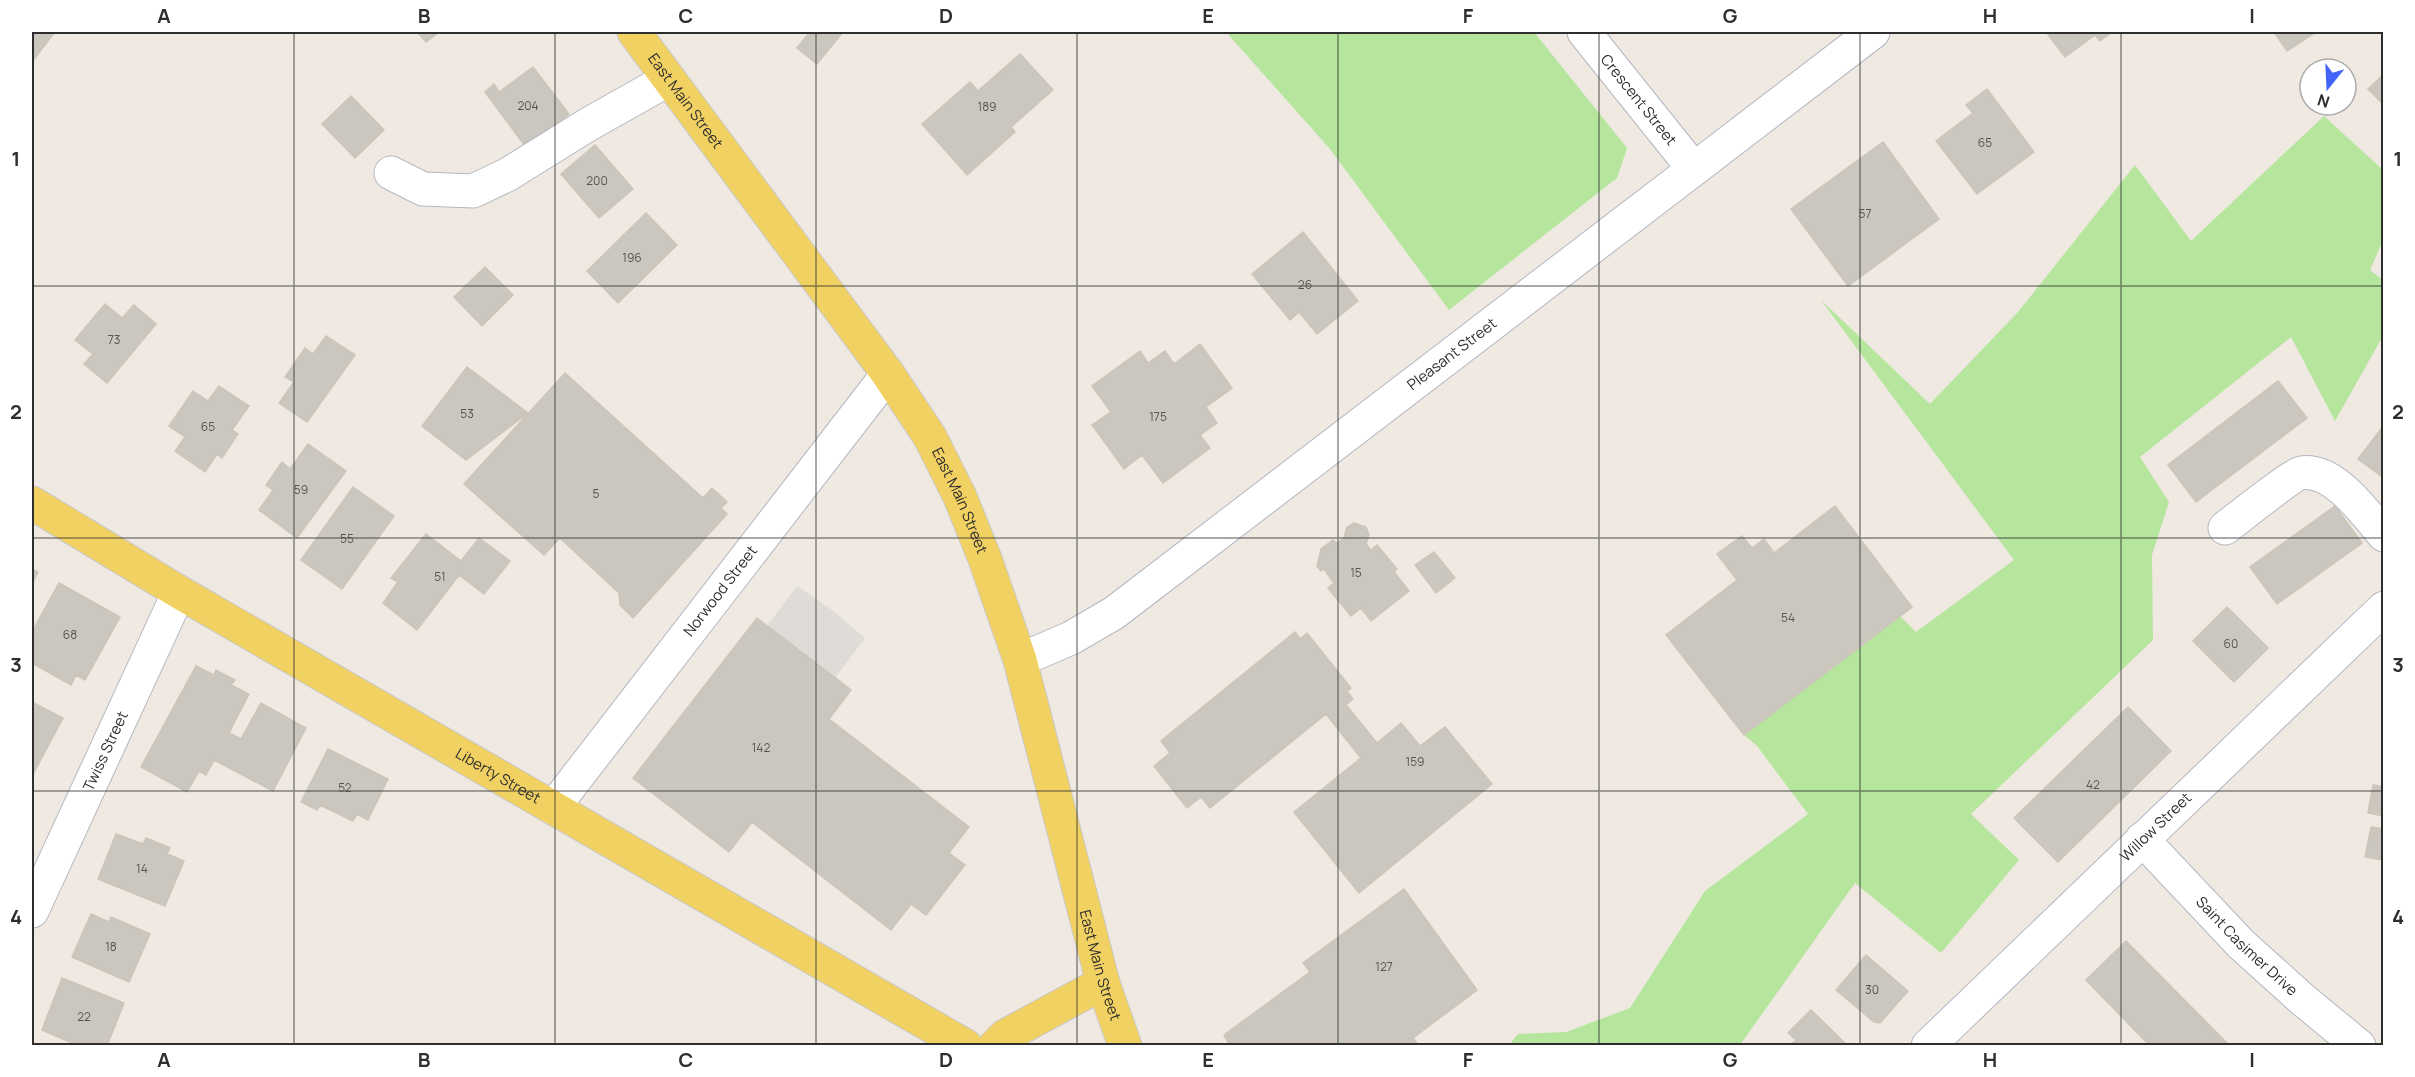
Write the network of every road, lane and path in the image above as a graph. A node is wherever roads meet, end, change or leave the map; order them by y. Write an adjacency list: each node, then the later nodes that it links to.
1 (1584, 32): 5 (street, Crescent Street)
2 (1873, 32): 5 (street, Pleasant Street)
3 (642, 35): 4 (main road, East Main Street)
4 (669, 79): 6 (street); 7 (main road, East Main Street)
5 (1694, 168): 13 (street, Pleasant Street)
6 (391, 173)
7 (888, 374): 13 (main road, East Main Street); 14 (street, Norwood Street)
8 (32, 503): 11 (main road, Liberty Street)
9 (2225, 528): 10 (street)
10 (2384, 535)
11 (179, 592): 14 (main road, Liberty Street); 16 (street, Twiss Street)
12 (2384, 608): 15 (street, Willow Street)
13 (1020, 660): 17 (main road, East Main Street)
14 (553, 808): 18 (main road, Liberty Street)
15 (2142, 839): 21 (street, Willow Street); 22 (street, Saint Casimer Drive)
16 (32, 911)
17 (1103, 983): 19 (main road); 20 (main road, East Main Street)
18 (966, 1046)
19 (995, 1046)
20 (1125, 1046)
21 (1928, 1046)
22 (2359, 1046)

